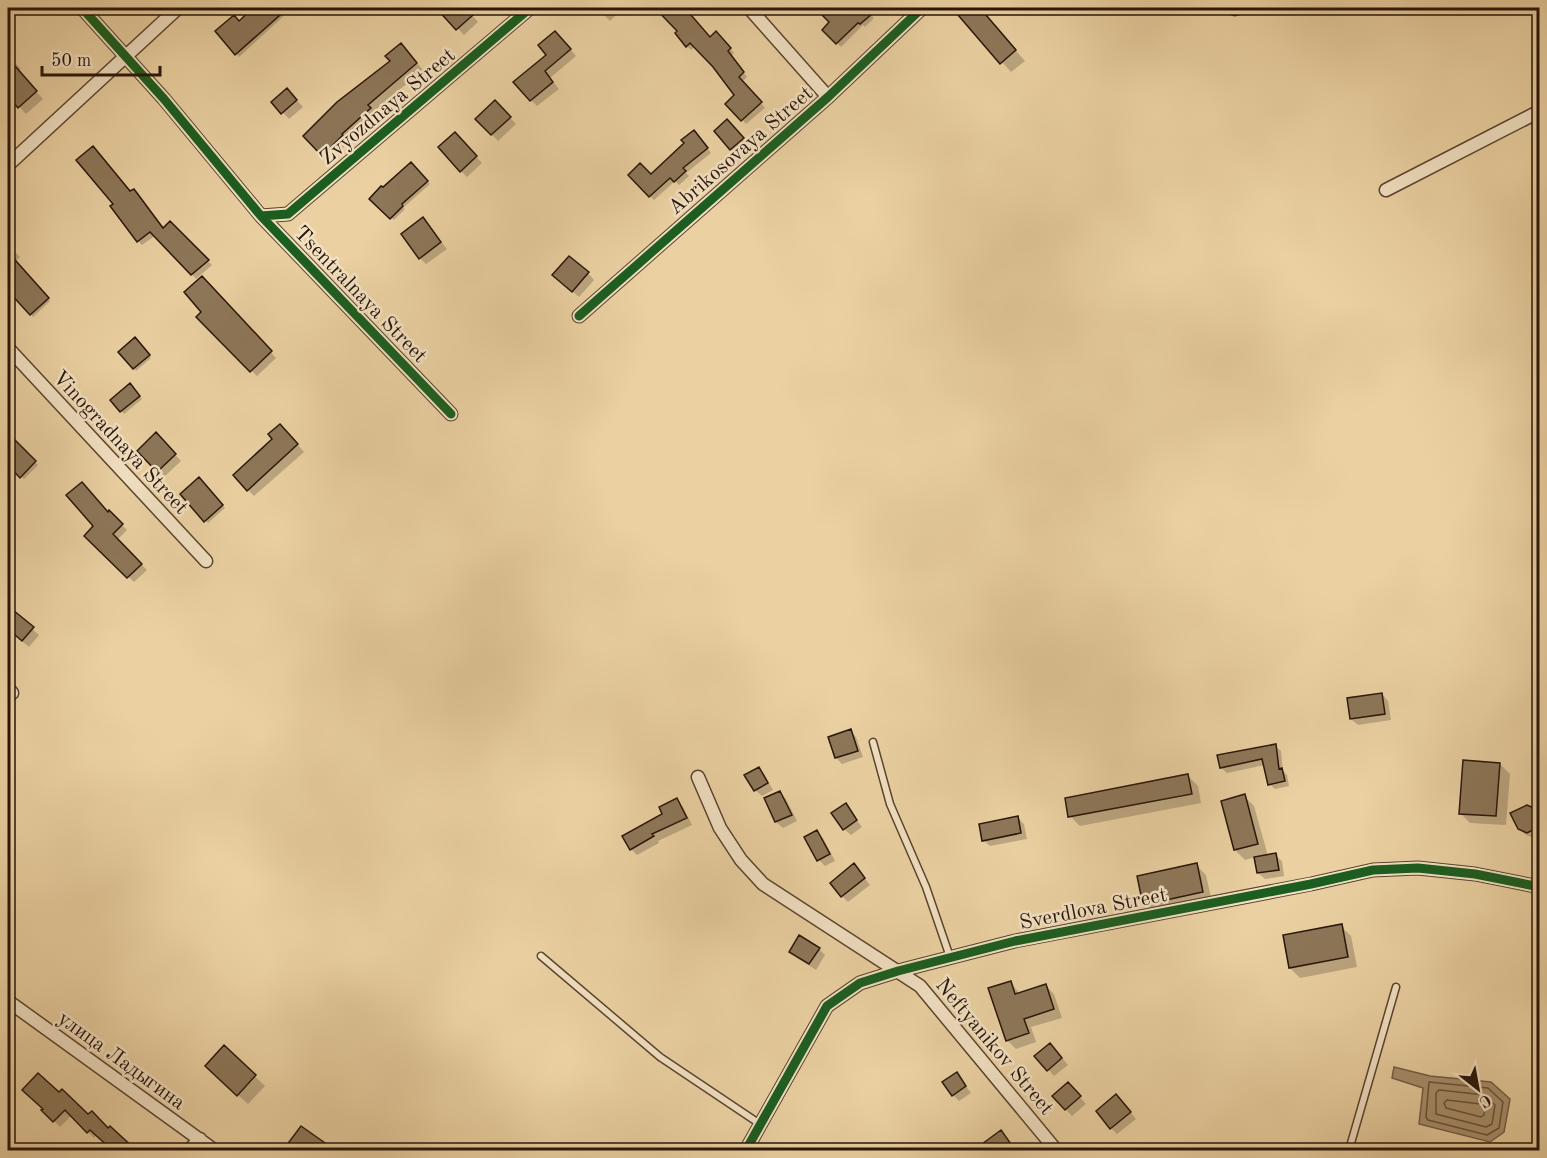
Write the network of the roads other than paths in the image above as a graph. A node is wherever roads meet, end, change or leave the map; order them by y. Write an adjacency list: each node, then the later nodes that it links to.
1 (82, 8): 6 (street, Tsentralnaya Street)
2 (178, 8): 6 (street)
3 (530, 8): 11 (street, Zvyozdnaya Street)
4 (750, 8): 7 (street)
5 (922, 8): 7 (street, Abrikosovaya Street)
6 (124, 56): 9 (street); 11 (street, Tsentralnaya Street)
7 (828, 97): 12 (street, Abrikosovaya Street)
8 (1539, 111): 10 (street)
9 (8, 165)
10 (1386, 190)
11 (261, 216): 14 (street, Tsentralnaya Street)
12 (579, 316)
13 (8, 348): 15 (street, Vinogradnaya Street)
14 (451, 414)
15 (206, 561)
16 (873, 742): 20 (lane)
17 (698, 777): 21 (street, Neftyanikov Street)
18 (1539, 887): 20 (street, Sverdlova Street)
19 (541, 956): 24 (lane)
20 (950, 957): 21 (street, Sverdlova Street)
21 (898, 971): 24 (street, Sverdlova Street); 29 (street, Neftyanikov Street)
22 (1396, 987): 30 (lane)
23 (8, 1001): 25 (street, улица Ладыгина)
24 (760, 1124): 28 (street, Sverdlova Street)
25 (200, 1139): 26 (street); 27 (street, улица Ладыгина)
26 (189, 1150)
27 (214, 1150)
28 (746, 1150)
29 (1056, 1150)
30 (1349, 1150)

